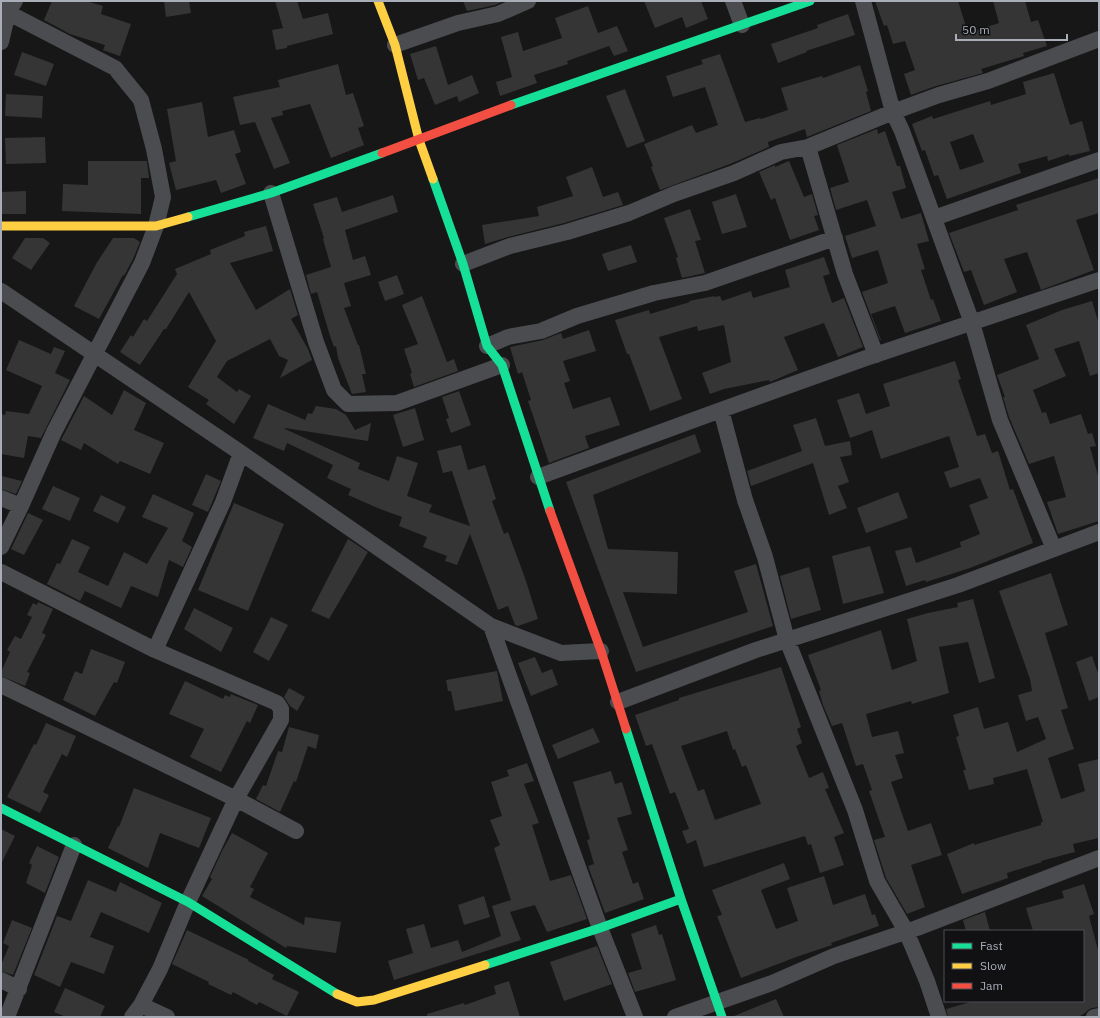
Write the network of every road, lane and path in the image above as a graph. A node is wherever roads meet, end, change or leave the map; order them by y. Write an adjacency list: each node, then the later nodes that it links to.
1 (378, 1): 10 (street)
2 (528, 1): 10 (street)
3 (733, 1): 7 (street)
4 (810, 1): 7 (street)
5 (863, 1): 11 (street)
6 (8, 7): 9 (street); 18 (street)
7 (742, 25): 12 (street)
8 (1099, 39): 11 (street)
9 (1, 42)
10 (394, 44): 12 (street)
11 (892, 112): 13 (street); 16 (street)
12 (419, 140): 15 (street); 20 (street)
13 (808, 147): 19 (street); 20 (street)
14 (1099, 160): 16 (street)
15 (271, 193): 18 (street); 27 (street)
16 (934, 218): 23 (street)
17 (1, 226): 18 (street)
18 (156, 226): 25 (street)
19 (835, 238): 24 (street); 26 (street)
20 (463, 264): 24 (street)
21 (1099, 280): 23 (street)
22 (1, 290): 25 (street)
23 (972, 323): 26 (street); 35 (street)
24 (487, 346): 27 (street)
25 (94, 353): 29 (street); 32 (street)
26 (876, 355): 28 (street)
27 (502, 365): 30 (street)
28 (721, 410): 30 (street); 38 (street)
29 (242, 454): 37 (street); 39 (street)
30 (538, 477): 40 (street)
31 (1, 498): 32 (street)
32 (21, 506): 34 (street)
33 (1099, 532): 35 (street)
34 (1, 547)
35 (1054, 549): 38 (street)
36 (1, 572): 39 (street)
37 (491, 626): 40 (street); 50 (street)
38 (787, 640): 42 (street); 51 (street)
39 (155, 650): 43 (street)
40 (601, 651): 42 (street)
41 (1, 685): 43 (street)
42 (618, 702): 48 (street)
43 (236, 799): 45 (street); 49 (street)
44 (1, 808): 46 (street)
45 (296, 831)
46 (74, 845): 49 (street); 53 (street)
47 (1099, 858): 51 (street)
48 (681, 899): 50 (street); 54 (street)
49 (188, 902): 50 (street); 55 (street)
50 (600, 928): 59 (street)
51 (906, 931): 54 (street); 61 (street)
52 (1, 980): 53 (street)
53 (19, 989): 57 (street)
54 (719, 1010): 60 (street)
55 (137, 1011): 58 (street)
56 (1099, 1016): 62 (street)
57 (7, 1017)
58 (166, 1017)
59 (635, 1017)
60 (675, 1017)
61 (939, 1017)
62 (1094, 1017)

